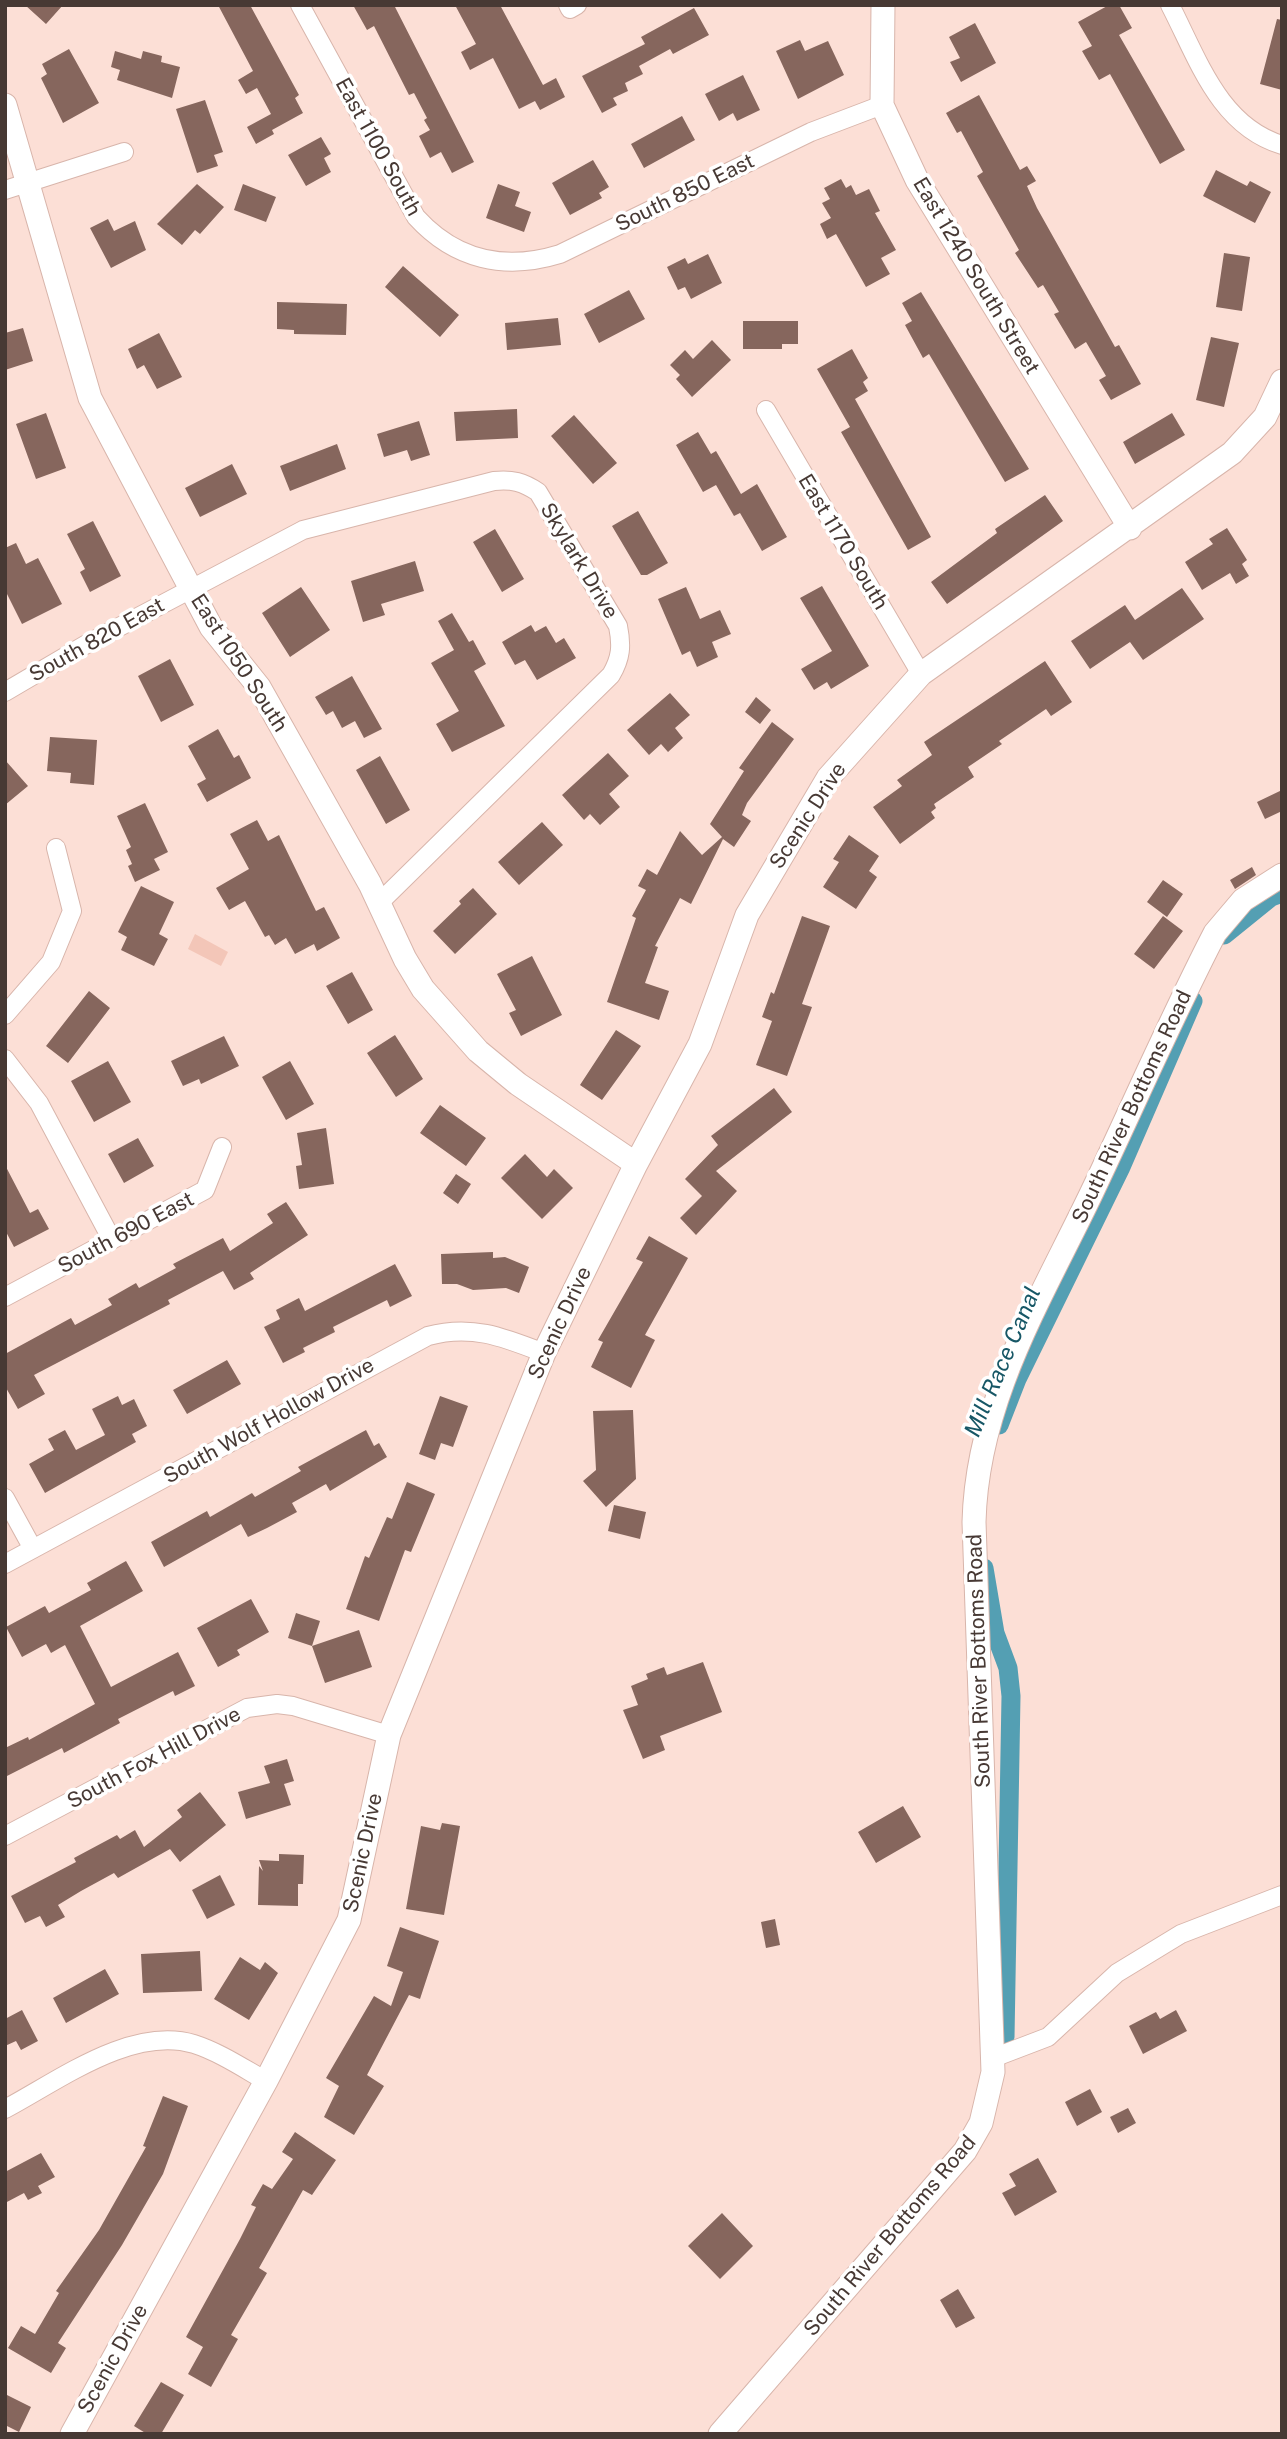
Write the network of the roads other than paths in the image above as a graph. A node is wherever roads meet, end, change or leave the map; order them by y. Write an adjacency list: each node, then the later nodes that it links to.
1 (300, 5): 12 (street, East 1100 South)
2 (568, 5): 3 (street)
3 (577, 5)
4 (883, 5): 7 (street, East 1240 South Street)
5 (1170, 5): 8 (street)
6 (5, 104): 10 (street, East 1050 South)
7 (882, 105): 12 (street, South 850 East); 15 (street, East 1240 South Street)
8 (1282, 145)
9 (124, 152): 10 (street)
10 (28, 182): 11 (street); 16 (street, East 1050 South)
11 (5, 190)
12 (485, 260)
13 (1282, 381): 15 (street, Scenic Drive)
14 (766, 410): 17 (street, East 1170 South)
15 (1130, 528): 17 (street, Scenic Drive)
16 (190, 589): 18 (street, South 820 East); 21 (street, East 1050 South); 21 (street, Skylark Drive)
17 (921, 674): 25 (street, Scenic Drive)
18 (6, 690)
19 (56, 848): 22 (street)
20 (1282, 875): 35 (street, South River Bottoms Road)
21 (379, 903): 25 (street, East 1050 South)
22 (5, 1015)
23 (5, 1059): 26 (street)
24 (222, 1147): 26 (street, South 690 East)
25 (636, 1164): 28 (street, Scenic Drive)
26 (112, 1240): 27 (street, South 690 East)
27 (5, 1297)
28 (544, 1353): 30 (street, South Wolf Hollow Drive); 32 (street, Scenic Drive)
29 (5, 1498): 30 (street)
30 (33, 1549): 31 (street, South Wolf Hollow Drive)
31 (5, 1564)
32 (389, 1735): 33 (street, South Fox Hill Drive); 36 (street, Scenic Drive)
33 (5, 1836)
34 (1282, 1895): 35 (street)
35 (993, 2058): 39 (street, South River Bottoms Road)
36 (266, 2081): 37 (street); 38 (street, Scenic Drive)
37 (5, 2109)
38 (72, 2434)
39 (720, 2434)

